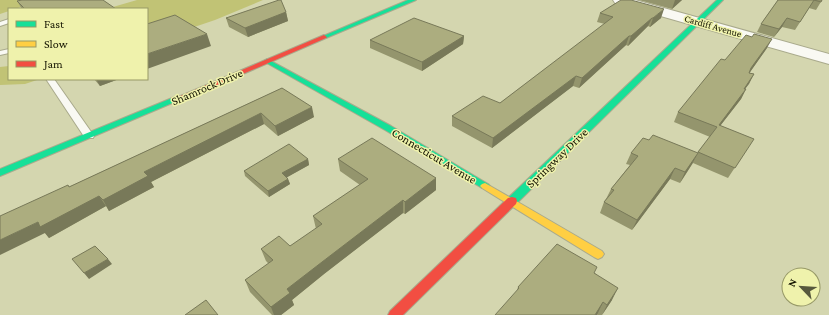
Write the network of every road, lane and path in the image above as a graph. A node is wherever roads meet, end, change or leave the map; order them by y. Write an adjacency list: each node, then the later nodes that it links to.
1 (413, 0): 6 (street, Shamrock Drive)
2 (620, 0): 4 (street, Cardiff Avenue)
3 (720, 0): 4 (street, Springway Drive)
4 (697, 22): 5 (street, Cardiff Avenue); 10 (street, Springway Drive)
5 (829, 59)
6 (267, 61): 8 (street, Shamrock Drive); 10 (street, Connecticut Avenue)
7 (51, 80): 8 (lane)
8 (88, 136): 9 (street, Shamrock Drive)
9 (0, 173)
10 (511, 202): 11 (street, Connecticut Avenue); 12 (street, Springway Drive)
11 (598, 254)
12 (394, 315)

